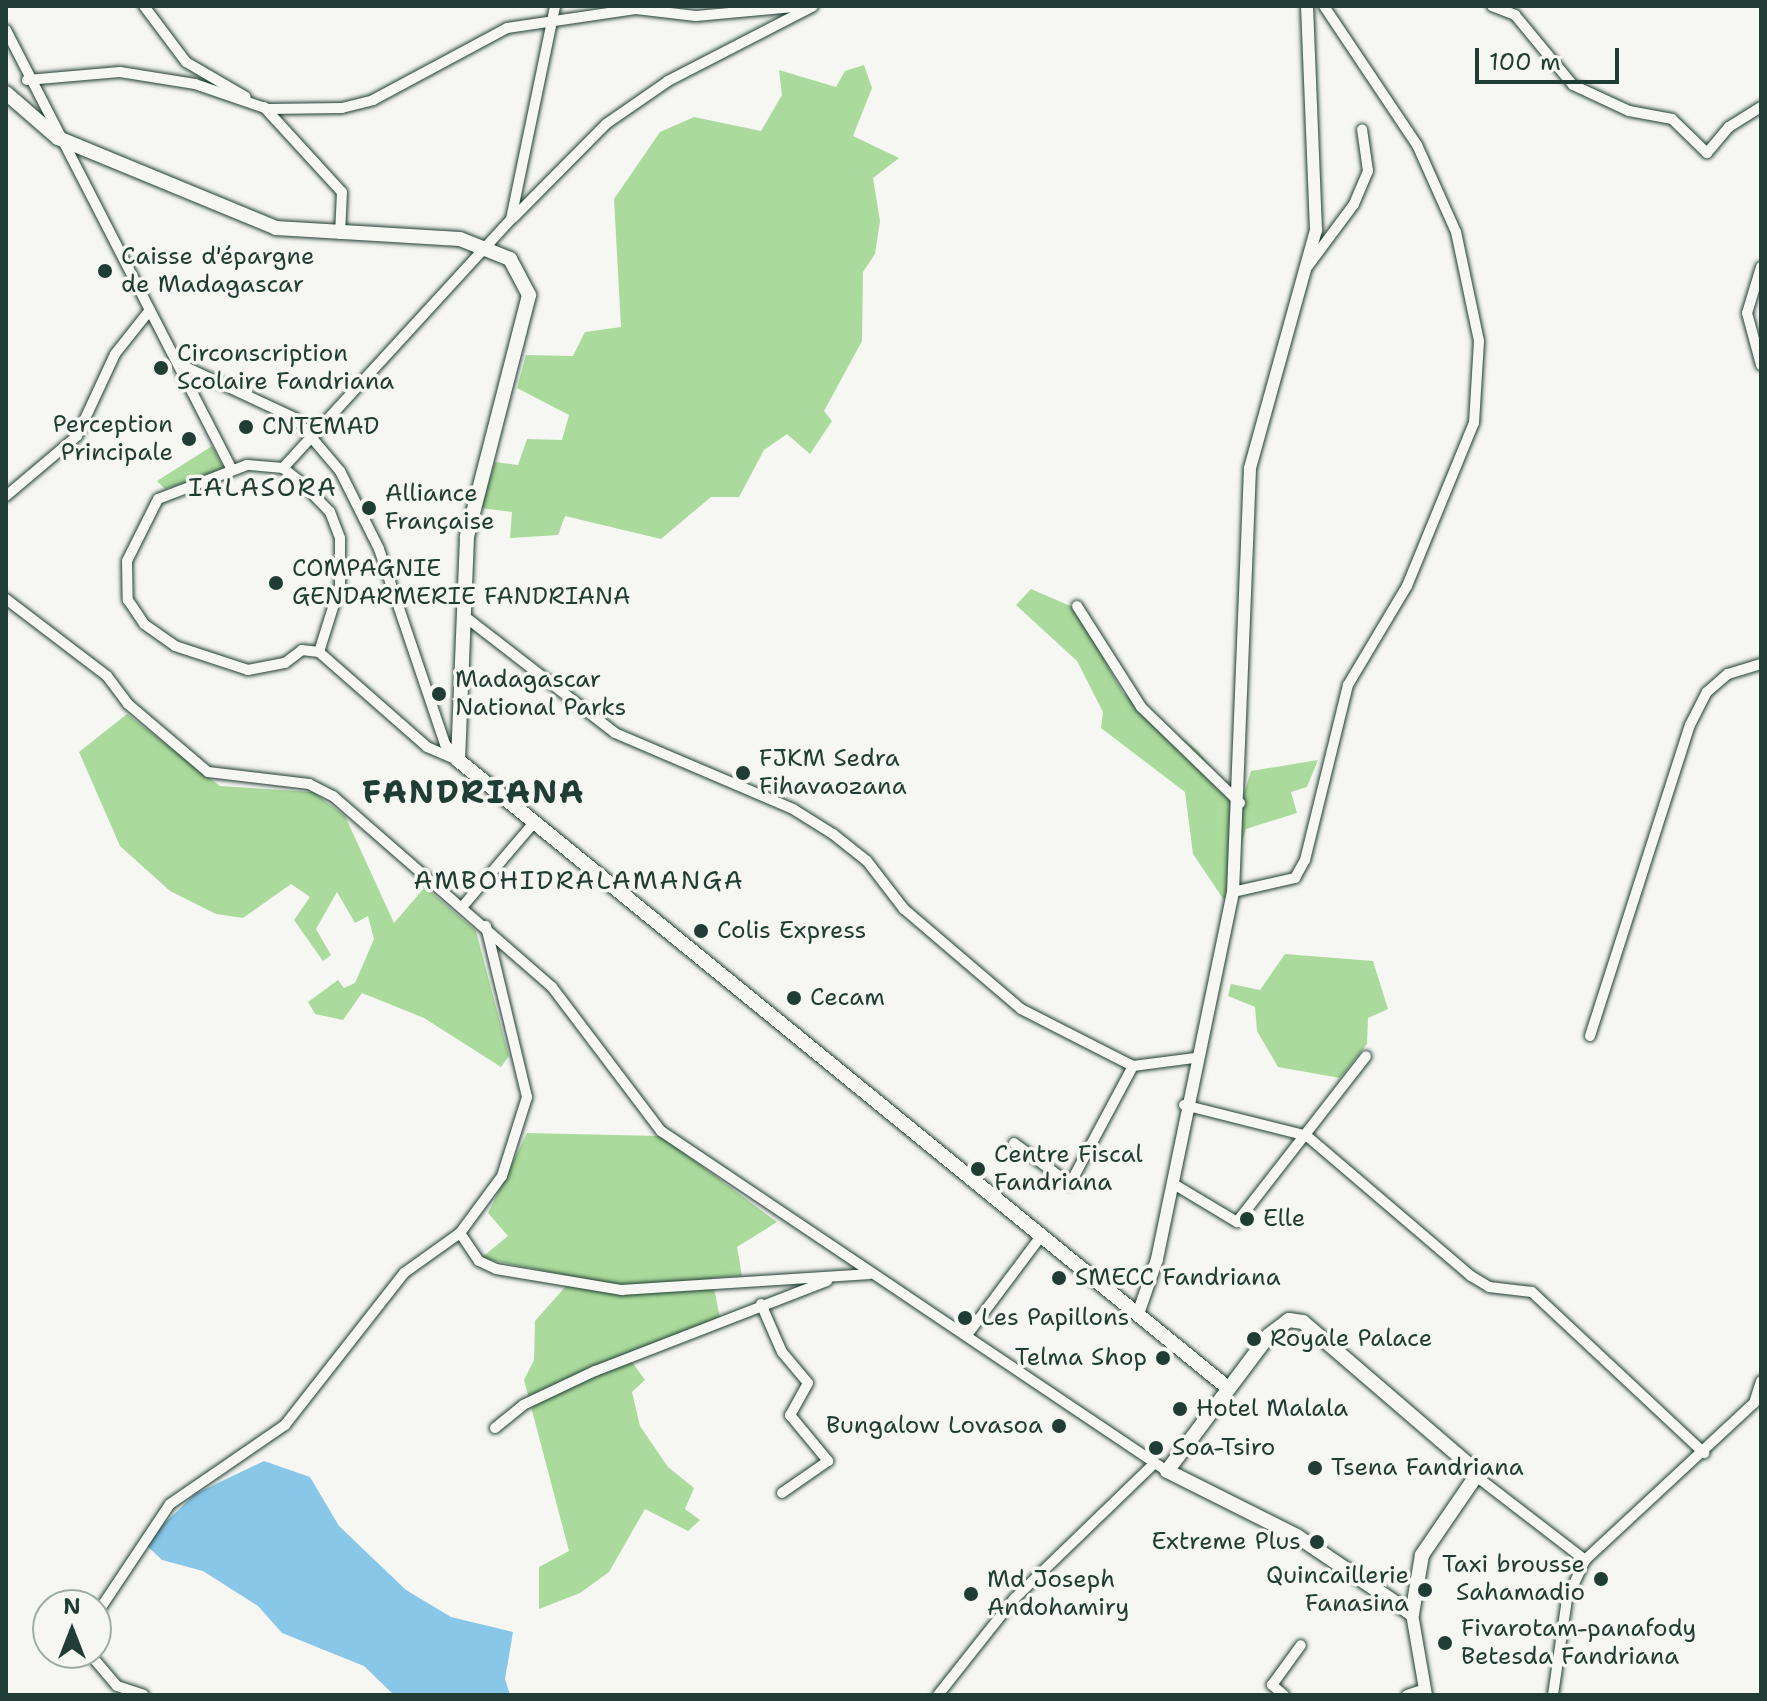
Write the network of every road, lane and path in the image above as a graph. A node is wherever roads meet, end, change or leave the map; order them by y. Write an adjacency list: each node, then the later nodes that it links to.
1 (144, 6): 13 (street)
2 (555, 6): 8 (street)
3 (805, 6): 8 (street)
4 (813, 6): 16 (street)
5 (1307, 6): 19 (street)
6 (1324, 6): 36 (street)
7 (1492, 6): 12 (street)
8 (552, 20): 13 (street); 16 (street)
9 (6, 30): 10 (street)
10 (27, 80): 13 (street); 15 (street)
11 (6, 93): 15 (main road)
12 (1761, 107)
13 (268, 109): 17 (street)
14 (1362, 129): 19 (street)
15 (58, 138): 17 (main road); 21 (street)
16 (511, 219): 18 (street)
17 (340, 234): 18 (main road)
18 (491, 247): 24 (street); 30 (main road)
19 (1308, 266): 34 (street)
20 (1761, 267): 23 (street)
21 (150, 310): 22 (street); 27 (street)
22 (179, 364): 24 (street); 26 (street)
23 (1761, 365)
24 (312, 433): 25 (street); 33 (street)
25 (283, 468): 26 (street); 31 (street)
26 (232, 470): 31 (street)
27 (6, 496)
28 (6, 599): 37 (street)
29 (1077, 606): 34 (street)
30 (461, 614): 33 (main road); 42 (street)
31 (319, 652): 33 (street)
32 (1761, 664): 39 (street)
33 (458, 760): 35 (main road)
34 (1240, 803): 36 (street)
35 (531, 826): 37 (street); 48 (main road)
36 (1233, 892): 41 (street)
37 (463, 906): 38 (street)
38 (486, 926): 47 (street); 49 (street)
39 (1590, 1036)
40 (1366, 1056): 44 (street)
41 (1195, 1058): 42 (street); 43 (street)
42 (1133, 1066): 45 (street)
43 (1184, 1105): 44 (street); 46 (street)
44 (1307, 1136): 46 (street); 57 (street)
45 (1014, 1143)
46 (1172, 1183): 52 (street)
47 (460, 1233): 50 (street); 62 (street)
48 (1041, 1236): 52 (main road); 53 (street)
49 (869, 1274): 50 (street); 53 (street)
50 (834, 1279): 51 (street)
51 (761, 1304): 56 (street); 60 (street)
52 (1138, 1314): 55 (main road)
53 (967, 1335): 58 (street)
54 (1761, 1381): 57 (street)
55 (1228, 1388): 58 (main road); 59 (main road)
56 (495, 1428)
57 (1704, 1453): 61 (street)
58 (1161, 1467): 63 (main road); 69 (street)
59 (1476, 1476): 61 (street); 63 (main road)
60 (782, 1493)
61 (1585, 1560): 72 (street)
62 (112, 1591)
63 (1412, 1614): 67 (street)
64 (1301, 1645): 70 (street)
65 (101, 1669): 66 (street)
66 (118, 1691): 68 (street)
67 (1426, 1692): 71 (street)
68 (144, 1695)
69 (938, 1695)
70 (1284, 1695)
71 (1407, 1695)
72 (1553, 1695)

